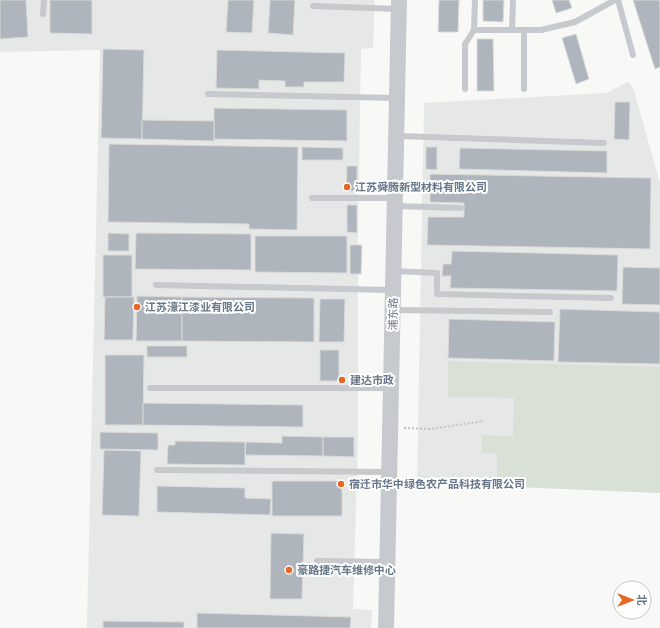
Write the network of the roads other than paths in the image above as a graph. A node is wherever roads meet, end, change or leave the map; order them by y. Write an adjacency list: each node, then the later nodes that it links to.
1 (44, 0): 7 (lane)
2 (475, 0): 8 (lane)
3 (513, 0): 9 (lane)
4 (616, 0): 10 (lane); 11 (lane)
5 (399, 4): 6 (lane); 15 (street, 浦东路)
6 (313, 6)
7 (44, 14)
8 (474, 30): 9 (lane); 12 (lane)
9 (512, 30): 10 (lane)
10 (524, 30): 13 (lane)
11 (633, 55)
12 (465, 89)
13 (524, 89)
14 (208, 94): 15 (lane)
15 (397, 98): 16 (street, 浦东路)
16 (396, 136): 17 (lane); 19 (street, 浦东路)
17 (604, 143)
18 (312, 198): 19 (lane)
19 (395, 202): 20 (lane); 21 (street, 浦东路)
20 (461, 208)
21 (393, 271): 23 (street, 浦东路); 24 (lane)
22 (156, 285): 23 (lane)
23 (393, 290): 25 (street, 浦东路)
24 (611, 298)
25 (393, 310): 26 (lane); 28 (street, 浦东路)
26 (550, 312)
27 (150, 388): 28 (lane)
28 (391, 388): 30 (street, 浦东路)
29 (157, 470): 30 (lane)
30 (389, 472): 32 (street, 浦东路)
31 (317, 561): 32 (lane)
32 (387, 562): 33 (street, 浦东路)
33 (386, 628)

